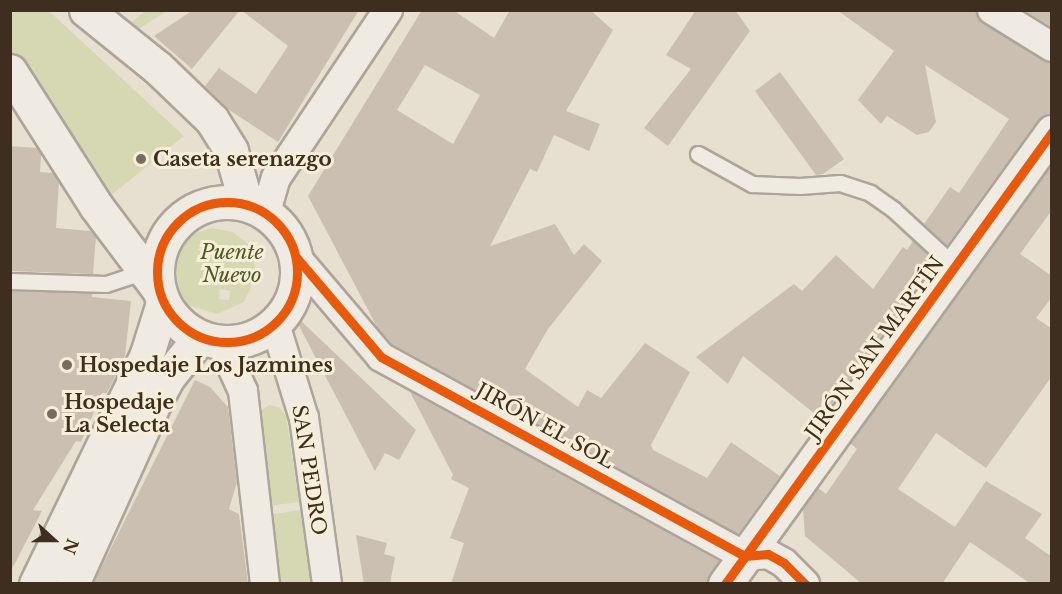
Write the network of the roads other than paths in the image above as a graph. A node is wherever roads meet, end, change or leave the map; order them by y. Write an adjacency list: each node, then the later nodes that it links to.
1 (87, 10): 8 (street)
2 (388, 10): 8 (street)
3 (993, 10): 4 (street)
4 (1052, 47)
5 (10, 71): 12 (street)
6 (1052, 132): 10 (street, JIRÓN SAN MARTÍN)
7 (698, 154): 10 (lane)
8 (256, 208): 9 (street); 12 (street)
9 (296, 257): 13 (street); 15 (street, JIRÓN EL SOL)
10 (956, 267): 15 (street, JIRÓN SAN MARTÍN)
11 (10, 281): 12 (lane)
12 (156, 288): 14 (street); 16 (street)
13 (275, 324): 14 (street); 19 (street, SAN PEDRO)
14 (211, 340): 17 (street); 18 (street)
15 (745, 556): 20 (street, JIRÓN SAN MARTÍN); 21 (street, JIRÓN EL SOL)
16 (36, 584)
17 (72, 584)
18 (265, 584)
19 (327, 584)
20 (725, 584)
21 (806, 584)

